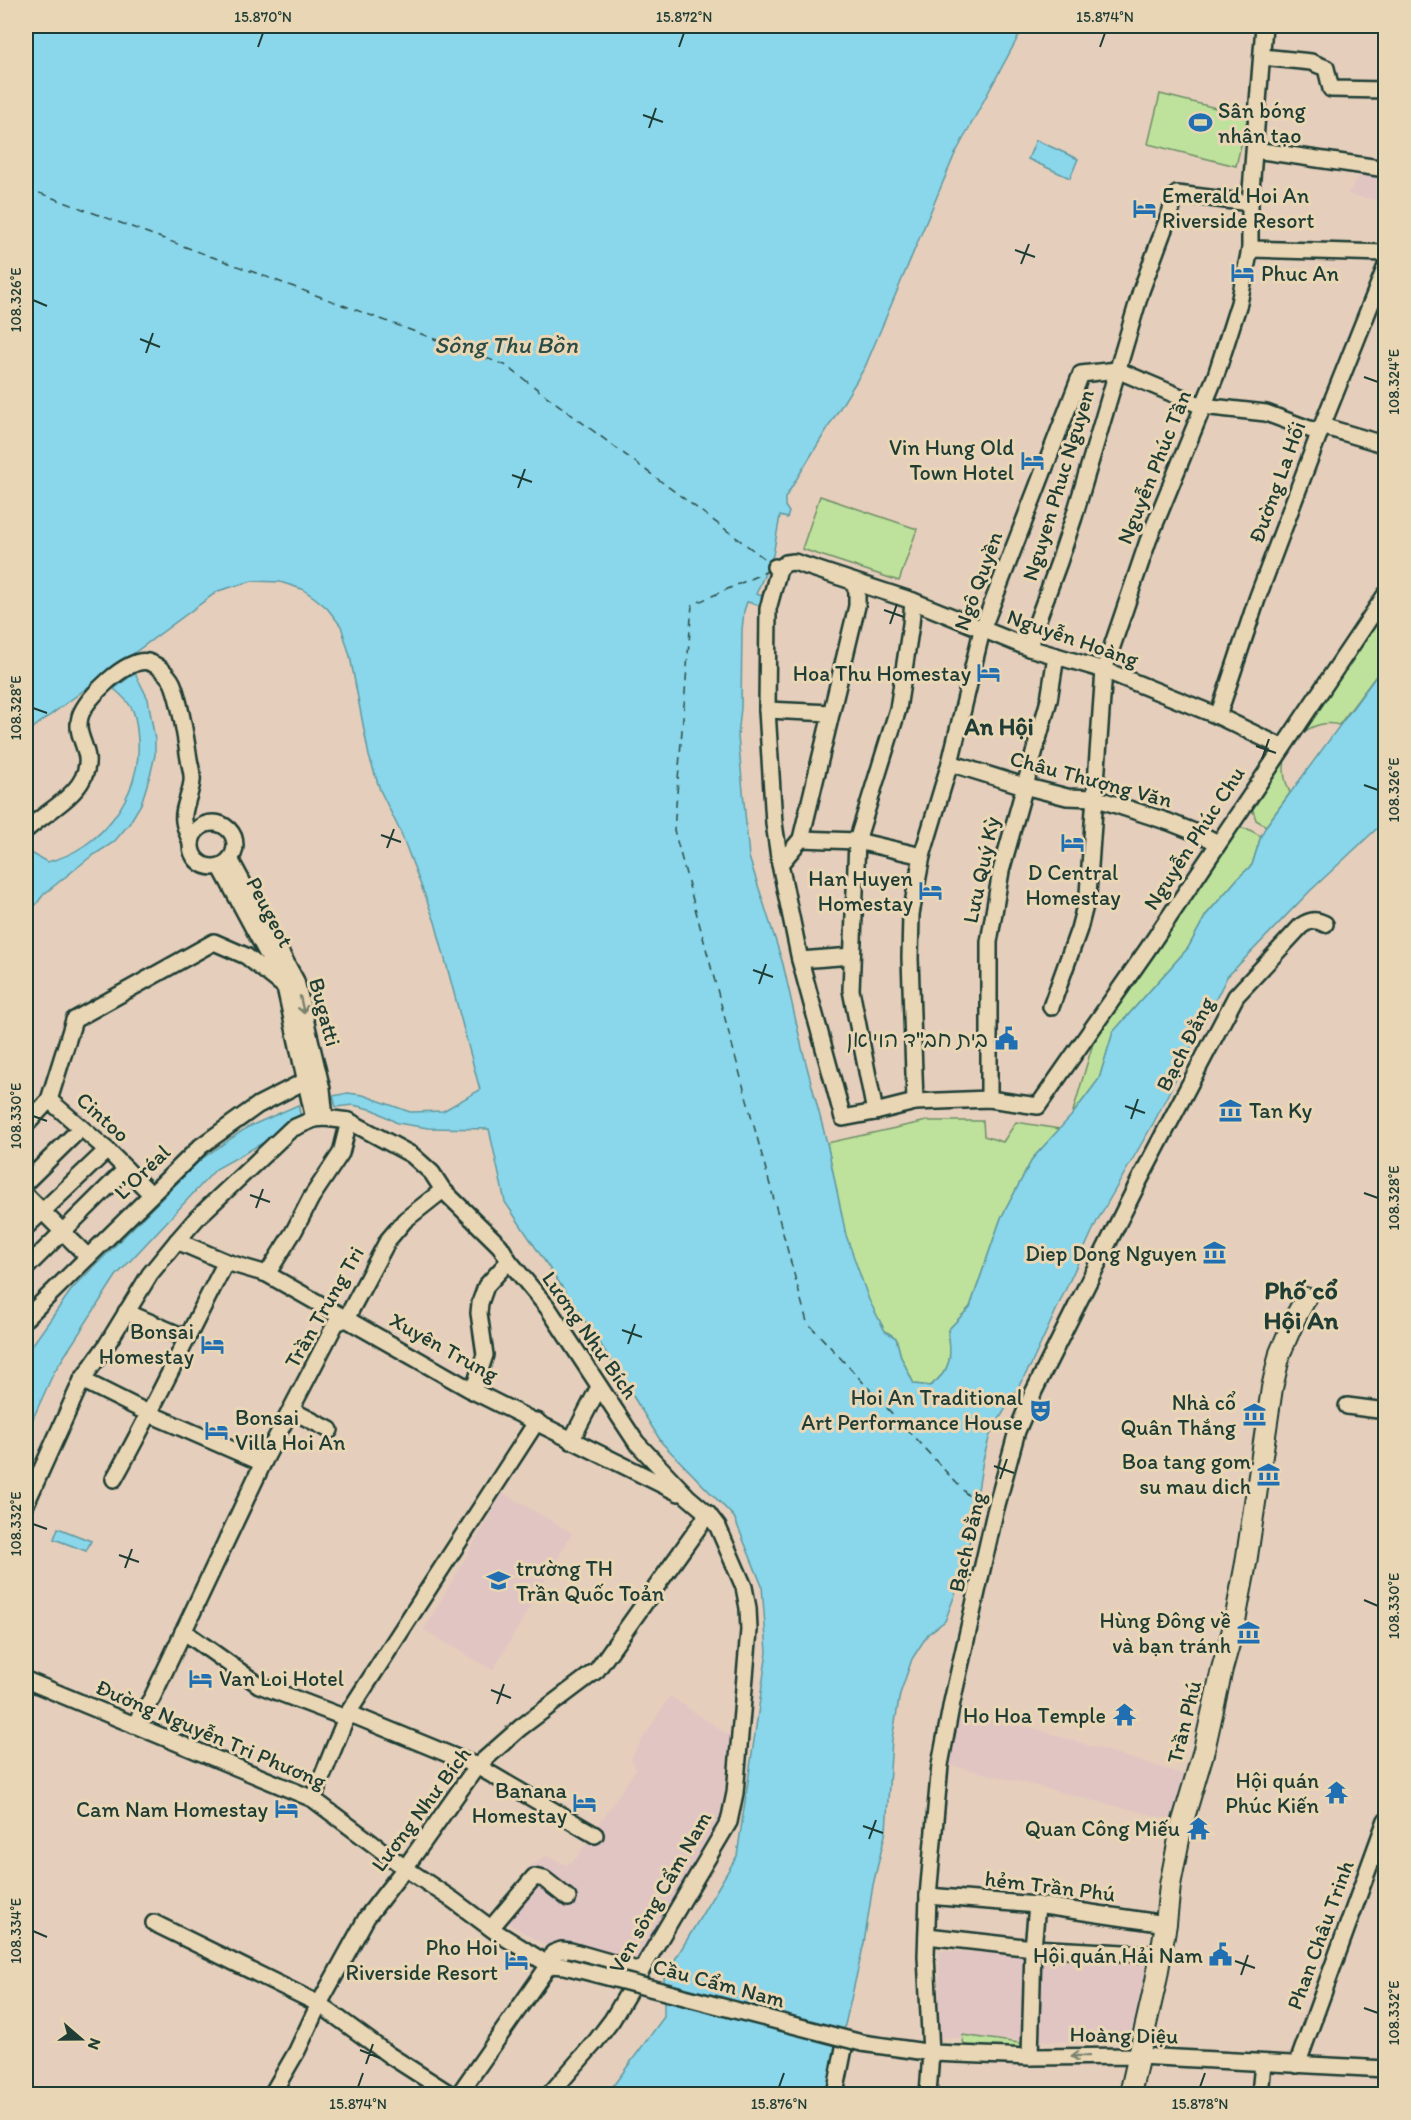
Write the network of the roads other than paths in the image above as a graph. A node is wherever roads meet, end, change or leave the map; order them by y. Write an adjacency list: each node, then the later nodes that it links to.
1 (1264, 26): 2 (street, Nguyễn Phúc Tần)
2 (1262, 57): 3 (street); 4 (street, Nguyễn Phúc Tần)
3 (1386, 90)
4 (1255, 150): 5 (street); 6 (street, Nguyễn Phúc Tần)
5 (1386, 169)
6 (1250, 203): 7 (street, Nguyễn Phúc Tần); 10 (street)
7 (1250, 249): 8 (street); 11 (street, Nguyễn Phúc Tần)
8 (1386, 253)
9 (1386, 266): 12 (street, Đường La Hối)
10 (1118, 370): 11 (street); 17 (street, Ngô Quyền); 18 (street, Nguyen Phuc Nguyen)
11 (1202, 406): 12 (street); 20 (street, Nguyễn Phúc Tần)
12 (1321, 429): 13 (street); 23 (street, Đường La Hối)
13 (1386, 445)
14 (852, 582): 16 (street, Nguyễn Hoàng); 21 (street, Nguyễn Hoàng); 22 (street)
15 (1386, 594): 24 (street, Nguyễn Phúc Chu)
16 (913, 601): 17 (street, Nguyễn Hoàng); 30 (street)
17 (982, 630): 18 (street, Nguyễn Hoàng); 25 (street, Ngô Quyền)
18 (1029, 648): 19 (street, Nguyễn Hoàng)
19 (1056, 656): 20 (street, Nguyễn Hoàng); 26 (street, Lưu Quý Kỳ)
20 (1104, 670): 23 (street, Nguyễn Hoàng); 27 (street, Nguyễn Phúc Tần)
21 (767, 710): 22 (street); 35 (street)
22 (831, 713): 29 (street)
23 (1218, 716): 24 (street, Nguyễn Hoàng)
24 (1282, 747): 32 (street, Nguyễn Phúc Chu)
25 (950, 762): 26 (street, Châu Thượng Văn); 33 (street, Ngô Quyền)
26 (1024, 786): 27 (street, Châu Thượng Văn); 42 (street, Lưu Quý Kỳ)
27 (1095, 798): 32 (street, Châu Thượng Văn); 40 (street, Nguyễn Phúc Tần)
28 (26, 830): 31 (street)
29 (801, 839): 30 (street); 35 (street)
30 (857, 841): 33 (street); 37 (street)
31 (191, 843): 34 (street); 34 (street)
32 (1218, 843): 42 (street, Nguyễn Phúc Chu)
33 (922, 856): 44 (street, Ngô Quyền)
34 (225, 863): 39 (street, Peugeot); 46 (street, Bugatti, one-way to 46)
35 (780, 864): 38 (street)
36 (1325, 924): 95 (street, Bạch Đằng)
37 (852, 956): 38 (street); 45 (street)
38 (800, 960): 45 (street)
39 (285, 987): 41 (street, Peugeot); 43 (street)
40 (1051, 1007)
41 (307, 1080): 46 (street, Peugeot); 54 (street, L’Oréal)
42 (989, 1099): 44 (street)
43 (50, 1100): 48 (street); 49 (street, Cintoo)
44 (915, 1102): 45 (street)
45 (875, 1112)
46 (320, 1118): 47 (street, Lương Như Bích); 59 (street)
47 (349, 1121): 53 (street, Lương Như Bích); 64 (street)
48 (26, 1125)
49 (81, 1128): 50 (street, Cintoo); 52 (street)
50 (106, 1150): 51 (street, Cintoo); 56 (street)
51 (126, 1169): 54 (street, Cintoo); 58 (street)
52 (26, 1182)
53 (443, 1190): 61 (street, Lương Như Bích); 68 (street, Trần Trung Tri)
54 (150, 1194): 60 (street, L’Oréal)
55 (26, 1195): 56 (street)
56 (42, 1212): 57 (street); 58 (street)
57 (26, 1227)
58 (63, 1232): 60 (street); 63 (street)
59 (177, 1241): 62 (street, Xuyên Trung); 66 (street)
60 (88, 1257): 67 (street, L’Oréal)
61 (509, 1261): 71 (street, Lương Như Bích); 72 (street)
62 (226, 1262): 64 (street, Xuyên Trung); 69 (street)
63 (26, 1268)
64 (267, 1274): 68 (street, Xuyên Trung)
65 (1306, 1298): 99 (main road, Trần Phú)
66 (126, 1312): 69 (street); 70 (street)
67 (26, 1316)
68 (346, 1319): 72 (street, Xuyên Trung); 74 (street, Trần Trung Tri)
69 (186, 1338): 76 (street)
70 (82, 1380): 76 (street); 83 (street)
71 (599, 1387): 79 (street); 82 (street, Lương Như Bích)
72 (473, 1391): 77 (street, Xuyên Trung)
73 (1347, 1406): 75 (street)
74 (291, 1410): 78 (street); 80 (street, Trần Trung Tri)
75 (1386, 1411)
76 (150, 1414): 80 (street); 81 (street)
77 (537, 1421): 79 (street, Xuyên Trung); 87 (street)
78 (330, 1430)
79 (572, 1441): 82 (street, Xuyên Trung)
80 (263, 1463): 85 (street, Trần Trung Tri)
81 (114, 1479)
82 (687, 1497): 84 (street, Lương Như Bích)
83 (26, 1504)
84 (708, 1514): 89 (street, Lương Như Bích); 105 (street, Ven sông Cẩm Nam)
85 (183, 1631): 87 (street); 88 (street, Trần Trung Tri)
86 (26, 1680): 88 (street, Đường Nguyễn Tri Phương)
87 (347, 1715): 89 (street); 90 (street)
88 (134, 1725): 90 (street, Đường Nguyễn Tri Phương)
89 (477, 1766): 92 (street); 94 (street, Lương Như Bích)
90 (313, 1799): 94 (street, Đường Nguyễn Tri Phương)
91 (1386, 1820): 93 (street, Phan Châu Trinh)
92 (595, 1835)
93 (1380, 1851): 113 (street, Phan Châu Trinh)
94 (405, 1868): 100 (street, Đường Nguyễn Tri Phương); 106 (street, Lương Như Bích)
95 (928, 1896): 97 (street, hẻm Trần Phú); 101 (street, Bạch Đằng)
96 (568, 1898): 100 (street)
97 (1037, 1905): 99 (street, hẻm Trần Phú); 102 (street)
98 (153, 1923): 106 (street)
99 (1166, 1924): 103 (main road, Trần Phú)
100 (491, 1928): 104 (street, Đường Nguyễn Tri Phương)
101 (927, 1936): 102 (street); 109 (street, Bạch Đằng)
102 (1033, 1948): 103 (street); 110 (street)
103 (1161, 1955): 111 (main road, Trần Phú)
104 (549, 1965): 105 (street); 107 (street, Cầu Cẩm Nam, bridge); 117 (street)
105 (641, 1971): 118 (street, Ven sông Cẩm Nam)
106 (319, 2004): 115 (street, Lương Như Bích); 116 (street)
107 (861, 2043): 109 (street, Hoàng Diệu)
108 (844, 2048): 119 (street)
109 (931, 2053): 110 (street, Hoàng Diệu); 120 (street, Bạch Đằng)
110 (1030, 2056): 111 (street, Hoàng Diệu, one-way to 110)
111 (1139, 2056): 112 (street, Hoàng Diệu); 121 (main road, Trần Phú)
112 (1263, 2063): 113 (street, Hoàng Diệu); 122 (street)
113 (1297, 2065): 114 (street, Hoàng Diệu)
114 (1386, 2069)
115 (272, 2094)
116 (450, 2094)
117 (459, 2094)
118 (550, 2094)
119 (835, 2094)
120 (928, 2094)
121 (1130, 2094)
122 (1260, 2094)

